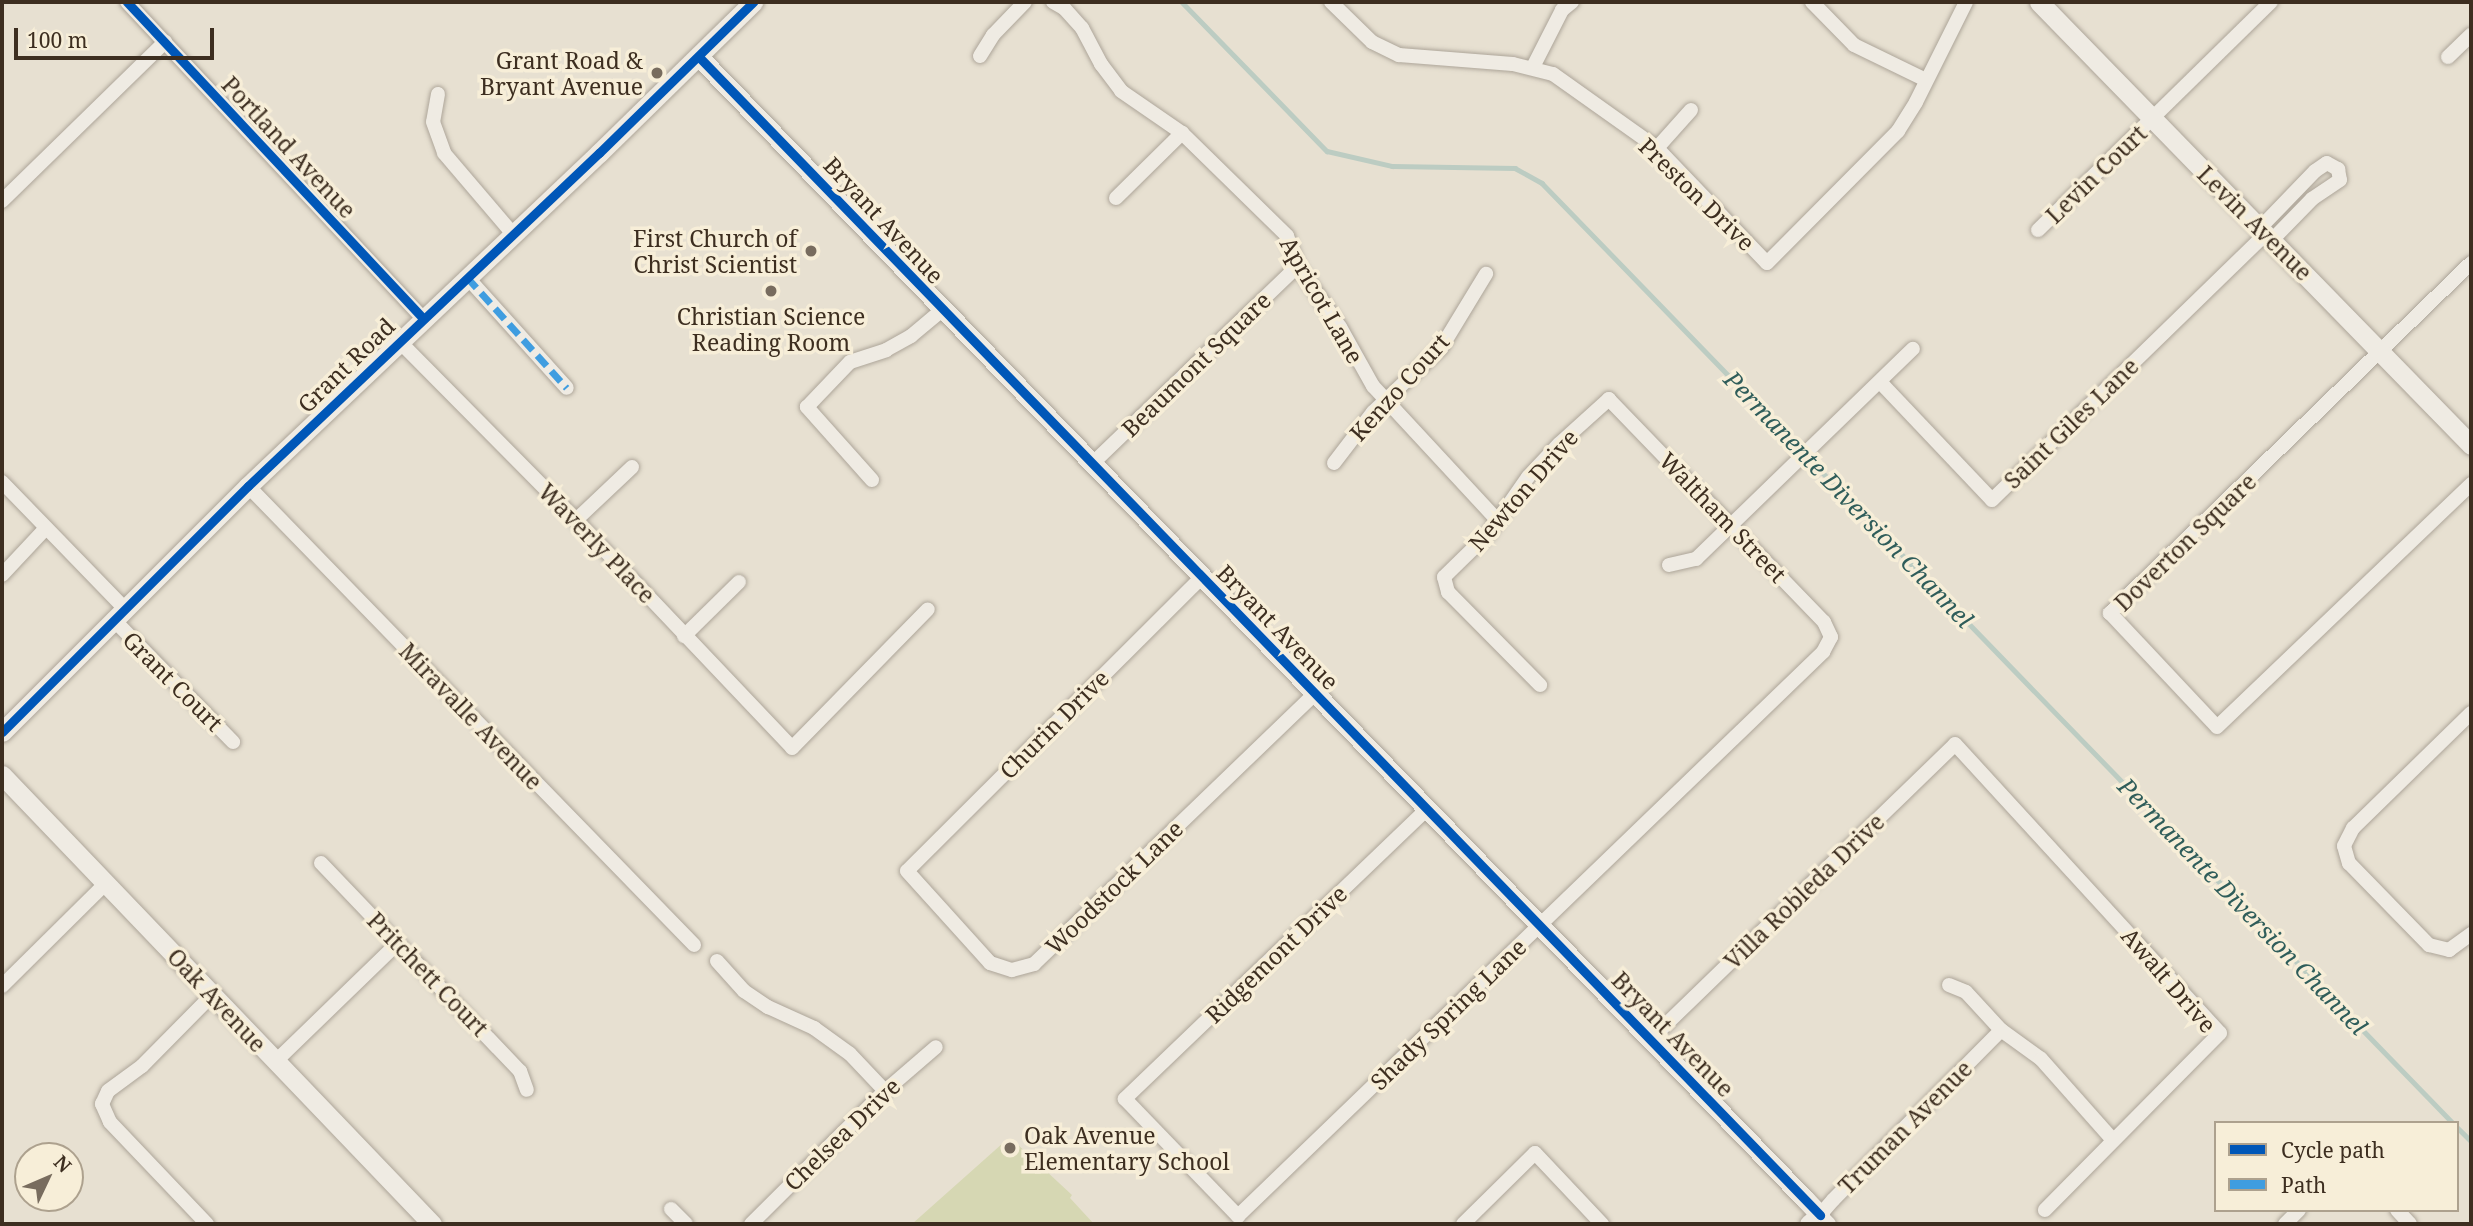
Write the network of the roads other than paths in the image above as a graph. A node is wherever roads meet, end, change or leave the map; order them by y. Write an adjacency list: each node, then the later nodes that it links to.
1 (127, 2): 12 (street, Portland Avenue)
2 (753, 2): 14 (street, Grant Road)
3 (1025, 2): 13 (street)
4 (1053, 2): 21 (street, Apricot Lane)
5 (1572, 2): 16 (street)
6 (1812, 2): 17 (street)
7 (1966, 2): 17 (street, Preston Drive)
8 (2039, 2): 20 (street, Levin Avenue)
9 (2271, 2): 20 (street, Levin Court)
10 (1341, 5): 16 (street, Preston Drive)
11 (2471, 35): 15 (street)
12 (165, 43): 26 (street); 35 (street, Portland Avenue)
13 (980, 56)
14 (699, 57): 28 (street, Grant Road); 34 (street, Bryant Avenue)
15 (2448, 57)
16 (1532, 67): 22 (street, Preston Drive)
17 (1926, 80): 22 (street, Preston Drive)
18 (438, 94): 28 (street)
19 (1691, 110): 22 (street)
20 (2153, 118): 27 (street, Levin Court); 29 (street, Levin Avenue)
21 (1182, 133): 24 (street); 31 (street, Apricot Lane)
22 (1657, 148)
23 (2302, 188): 25 (street); 25 (street, Saint Giles Lane); 29 (street, Saint Giles Lane)
24 (1116, 198)
25 (2312, 199): 29 (street, Saint Giles Lane)
26 (2, 201)
27 (2038, 230)
28 (513, 234): 33 (street, Grant Road)
29 (2266, 234): 38 (street, Levin Avenue); 39 (street, Saint Giles Lane)
30 (2471, 263): 38 (street)
31 (1298, 266): 42 (street, Apricot Lane); 44 (street, Beaumont Square)
32 (1486, 274): 42 (street, Kenzo Court)
33 (467, 277): 35 (street, Grant Road); 40 (street)
34 (942, 310): 44 (street, Bryant Avenue); 47 (street)
35 (423, 318): 36 (street, Grant Road)
36 (398, 340): 50 (street, Grant Road); 52 (street, Waverly Place)
37 (1913, 349): 39 (street)
38 (2382, 351): 43 (street, Levin Avenue); 49 (street, Doverton Square)
39 (1881, 383): 53 (street)
40 (567, 388)
41 (1609, 399): 51 (street, Newton Drive); 53 (street, Waltham Street)
42 (1384, 400): 45 (street, Kenzo Court); 51 (street, Apricot Lane)
43 (2471, 445)
44 (1093, 463): 57 (street, Bryant Avenue)
45 (1334, 463)
46 (632, 467): 52 (street)
47 (872, 480)
48 (2, 482): 54 (street, Grant Court)
49 (2471, 484)
50 (248, 486): 60 (street, Grant Road); 77 (street, Miravalle Avenue)
51 (1496, 519): 63 (street, Newton Drive)
52 (576, 520): 61 (street, Waverly Place)
53 (1731, 526): 55 (street); 62 (street, Waltham Street)
54 (46, 528): 56 (street); 60 (street, Grant Court)
55 (1669, 565)
56 (2, 575)
57 (1202, 577): 64 (street, Bryant Avenue); 72 (street, Churin Drive)
58 (739, 582): 61 (street)
59 (928, 609): 61 (street, Waverly Place)
60 (118, 614): 66 (street, Grant Road); 67 (street, Grant Court)
61 (684, 636)
62 (1831, 637): 74 (street, Shady Spring Lane)
63 (1540, 685)
64 (1315, 693): 70 (street, Bryant Avenue); 72 (street, Woodstock Lane)
65 (2471, 713): 75 (street)
66 (2, 732)
67 (233, 742)
68 (1955, 744): 83 (street, Villa Robleda Drive); 89 (street, Awalt Drive)
69 (2, 775): 73 (street, Oak Avenue)
70 (1427, 809): 74 (street, Bryant Avenue); 88 (street, Ridgemont Drive)
71 (321, 863): 76 (street, Pritchett Court)
72 (907, 871)
73 (106, 883): 80 (street); 81 (street, Oak Avenue)
74 (1540, 925): 83 (street, Bryant Avenue); 88 (street, Shady Spring Lane)
75 (2471, 934)
76 (398, 943): 85 (street); 86 (street, Pritchett Court)
77 (694, 945)
78 (717, 961): 87 (street)
79 (1949, 985): 82 (street)
80 (2, 986)
81 (212, 995): 85 (street, Oak Avenue); 93 (street)
82 (2001, 1030): 89 (street); 92 (street, Truman Avenue)
83 (1652, 1038): 92 (street, Bryant Avenue)
84 (936, 1047): 87 (street, Chelsea Drive)
85 (275, 1062): 94 (street, Oak Avenue)
86 (527, 1090)
87 (885, 1091): 96 (street, Chelsea Drive)
88 (1125, 1099)
89 (2112, 1139): 91 (street, Awalt Drive)
90 (671, 1209): 95 (street)
91 (2045, 1210)
92 (1820, 1221)
93 (207, 1224)
94 (432, 1224)
95 (687, 1224)
96 (751, 1224)
97 (1464, 1224): 98 (street)
98 (1602, 1224)

